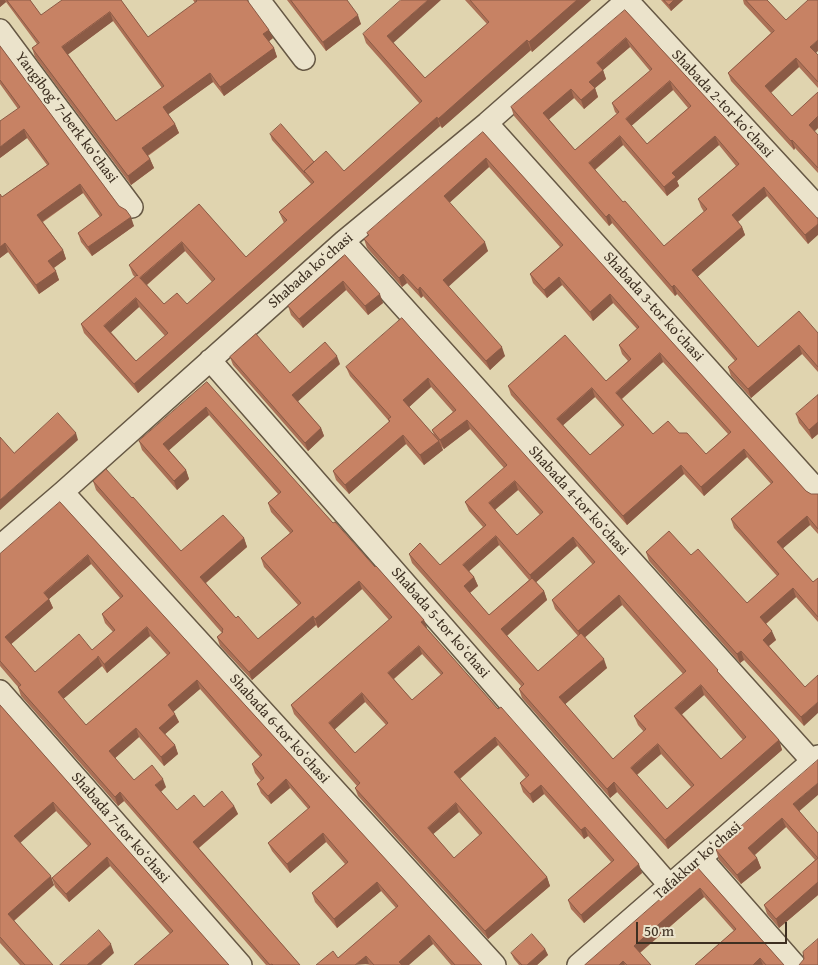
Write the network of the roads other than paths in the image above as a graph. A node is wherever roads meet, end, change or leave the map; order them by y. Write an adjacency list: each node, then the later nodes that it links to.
1 (259, 0): 4 (street)
2 (627, 0): 5 (street, Shabada koʻchasi); 7 (street, Shabada 2-tor koʻchasi)
3 (0, 30): 6 (street, Yangibogʻ 7-berk koʻchasi)
4 (304, 59)
5 (487, 123): 8 (street, Shabada koʻchasi); 10 (street, Shabada 3-tor koʻchasi)
6 (132, 206)
7 (818, 207)
8 (344, 241): 9 (street, Shabada koʻchasi); 14 (street, Shabada 4-tor koʻchasi)
9 (210, 360): 11 (street, Shabada koʻchasi); 16 (street, Shabada 5-tor koʻchasi)
10 (818, 491)
11 (63, 492): 12 (street, Shabada koʻchasi); 18 (street, Shabada 6-tor koʻchasi)
12 (0, 546)
13 (0, 691): 17 (street, Shabada 7-tor koʻchasi)
14 (815, 758): 15 (street, Tafakkur koʻchasi)
15 (701, 858): 16 (street, Tafakkur koʻchasi); 20 (street)
16 (670, 886): 19 (street, Tafakkur koʻchasi)
17 (241, 965)
18 (495, 965)
19 (578, 965)
20 (795, 965)

